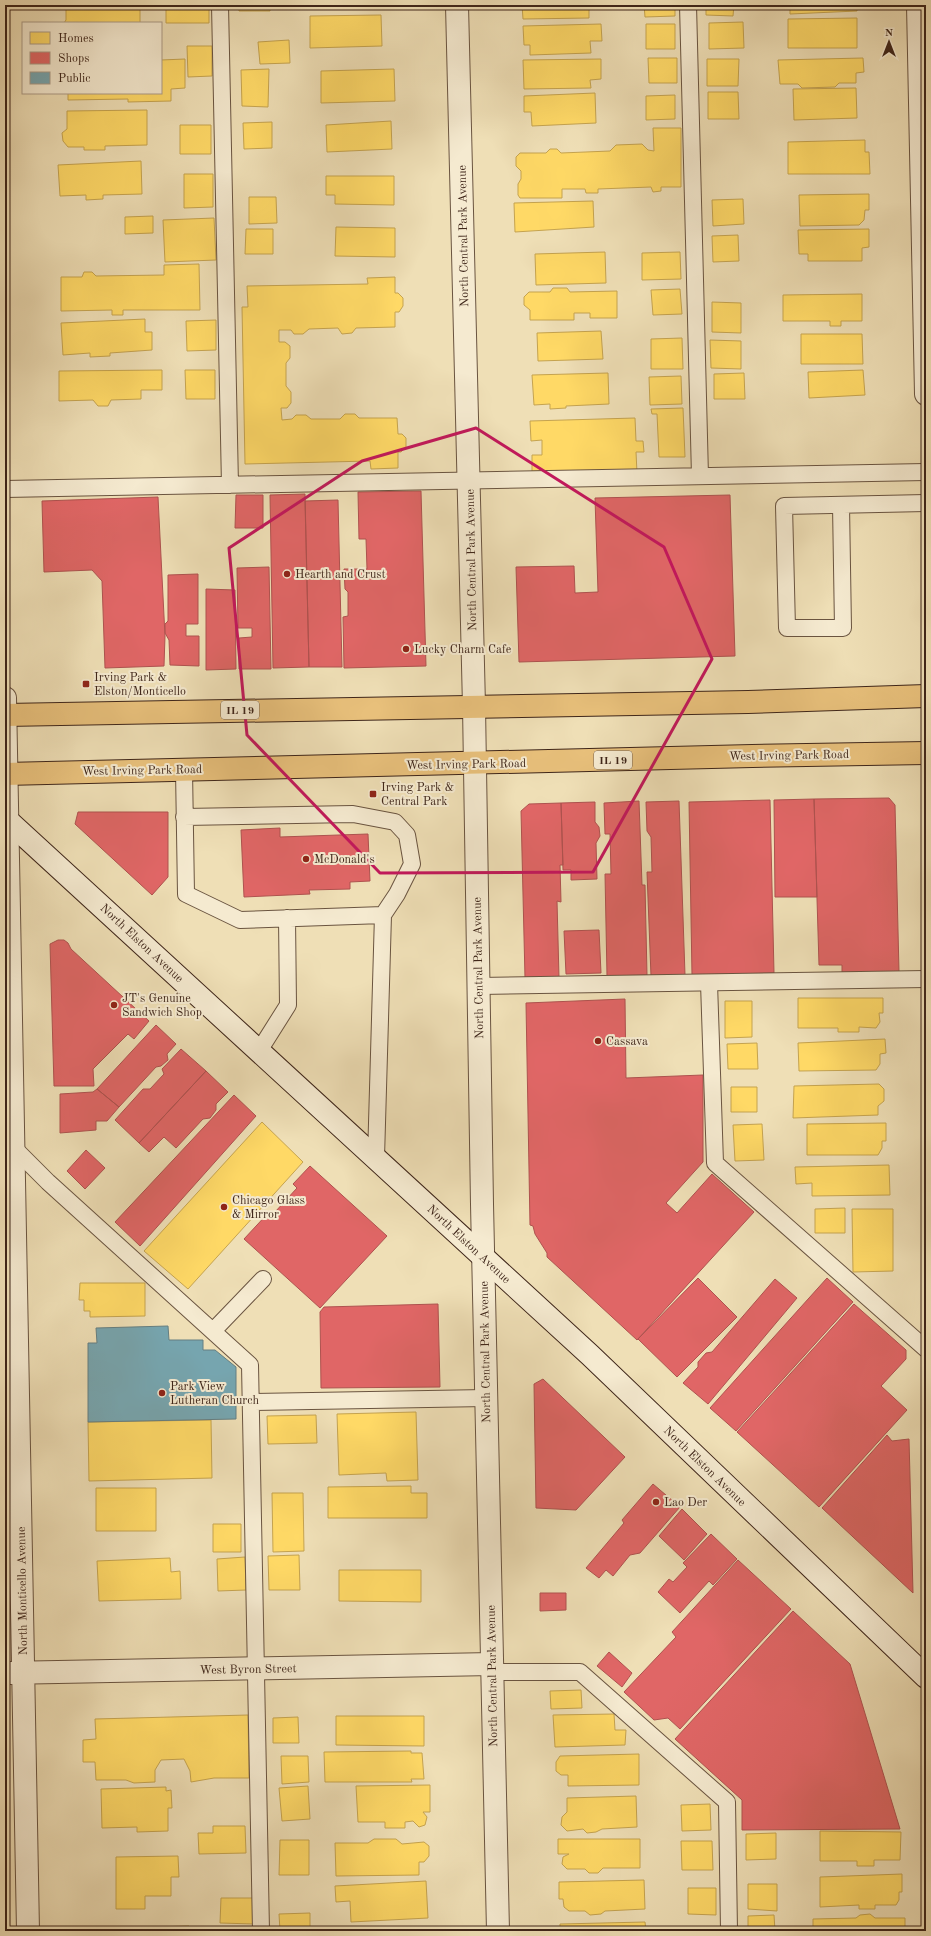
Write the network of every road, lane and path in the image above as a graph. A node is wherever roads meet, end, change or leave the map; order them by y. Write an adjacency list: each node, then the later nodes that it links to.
1 (220, 5): 9 (lane)
2 (457, 5): 8 (street, North Central Park Avenue)
3 (688, 5): 7 (lane)
4 (918, 5): 5 (street)
5 (926, 394)
6 (926, 472): 7 (lane)
7 (700, 476): 8 (lane)
8 (469, 481): 9 (lane); 15 (street, North Central Park Avenue)
9 (230, 485): 10 (lane)
10 (5, 489)
11 (926, 503): 12 (lane)
12 (841, 505): 12 (lane)
13 (926, 696): 15 (main road, IL 19)
14 (5, 698): 16 (street, North Monticello Avenue)
15 (474, 706): 16 (main road, IL 19); 18 (street, North Central Park Avenue)
16 (5, 715): 20 (street, North Monticello Avenue)
17 (926, 753): 18 (main road, West Irving Park Road / IL 19)
18 (475, 764): 19 (main road, West Irving Park Road / IL 19); 27 (street, North Central Park Avenue)
19 (184, 770): 20 (main road, West Irving Park Road / IL 19); 21 (lane)
20 (6, 774): 22 (street, North Monticello Avenue)
21 (184, 817): 23 (lane); 24 (lane)
22 (6, 819): 28 (street, North Monticello Avenue); 30 (street, North Elston Avenue)
23 (383, 915): 24 (lane); 32 (lane)
24 (287, 918): 30 (lane)
25 (926, 979): 26 (lane)
26 (709, 983): 27 (lane); 36 (lane)
27 (479, 986): 33 (street, North Central Park Avenue)
28 (8, 997): 29 (street, North Monticello Avenue)
29 (8, 1035): 31 (street, North Monticello Avenue)
30 (259, 1051): 32 (street, North Elston Avenue)
31 (14, 1147): 35 (lane); 41 (street, North Monticello Avenue)
32 (376, 1158): 33 (street, North Elston Avenue)
33 (483, 1257): 37 (street, North Central Park Avenue); 42 (street, North Elston Avenue)
34 (263, 1279): 35 (lane)
35 (213, 1331): 38 (lane)
36 (926, 1349)
37 (486, 1398): 38 (lane); 39 (street, North Central Park Avenue)
38 (250, 1402): 40 (lane)
39 (492, 1668): 40 (street, West Byron Street); 45 (street, North Central Park Avenue); 46 (lane)
40 (256, 1669): 41 (street, West Byron Street); 44 (lane)
41 (14, 1673): 43 (street, North Monticello Avenue)
42 (926, 1677)
43 (28, 1931)
44 (261, 1931)
45 (498, 1931)
46 (729, 1931)

